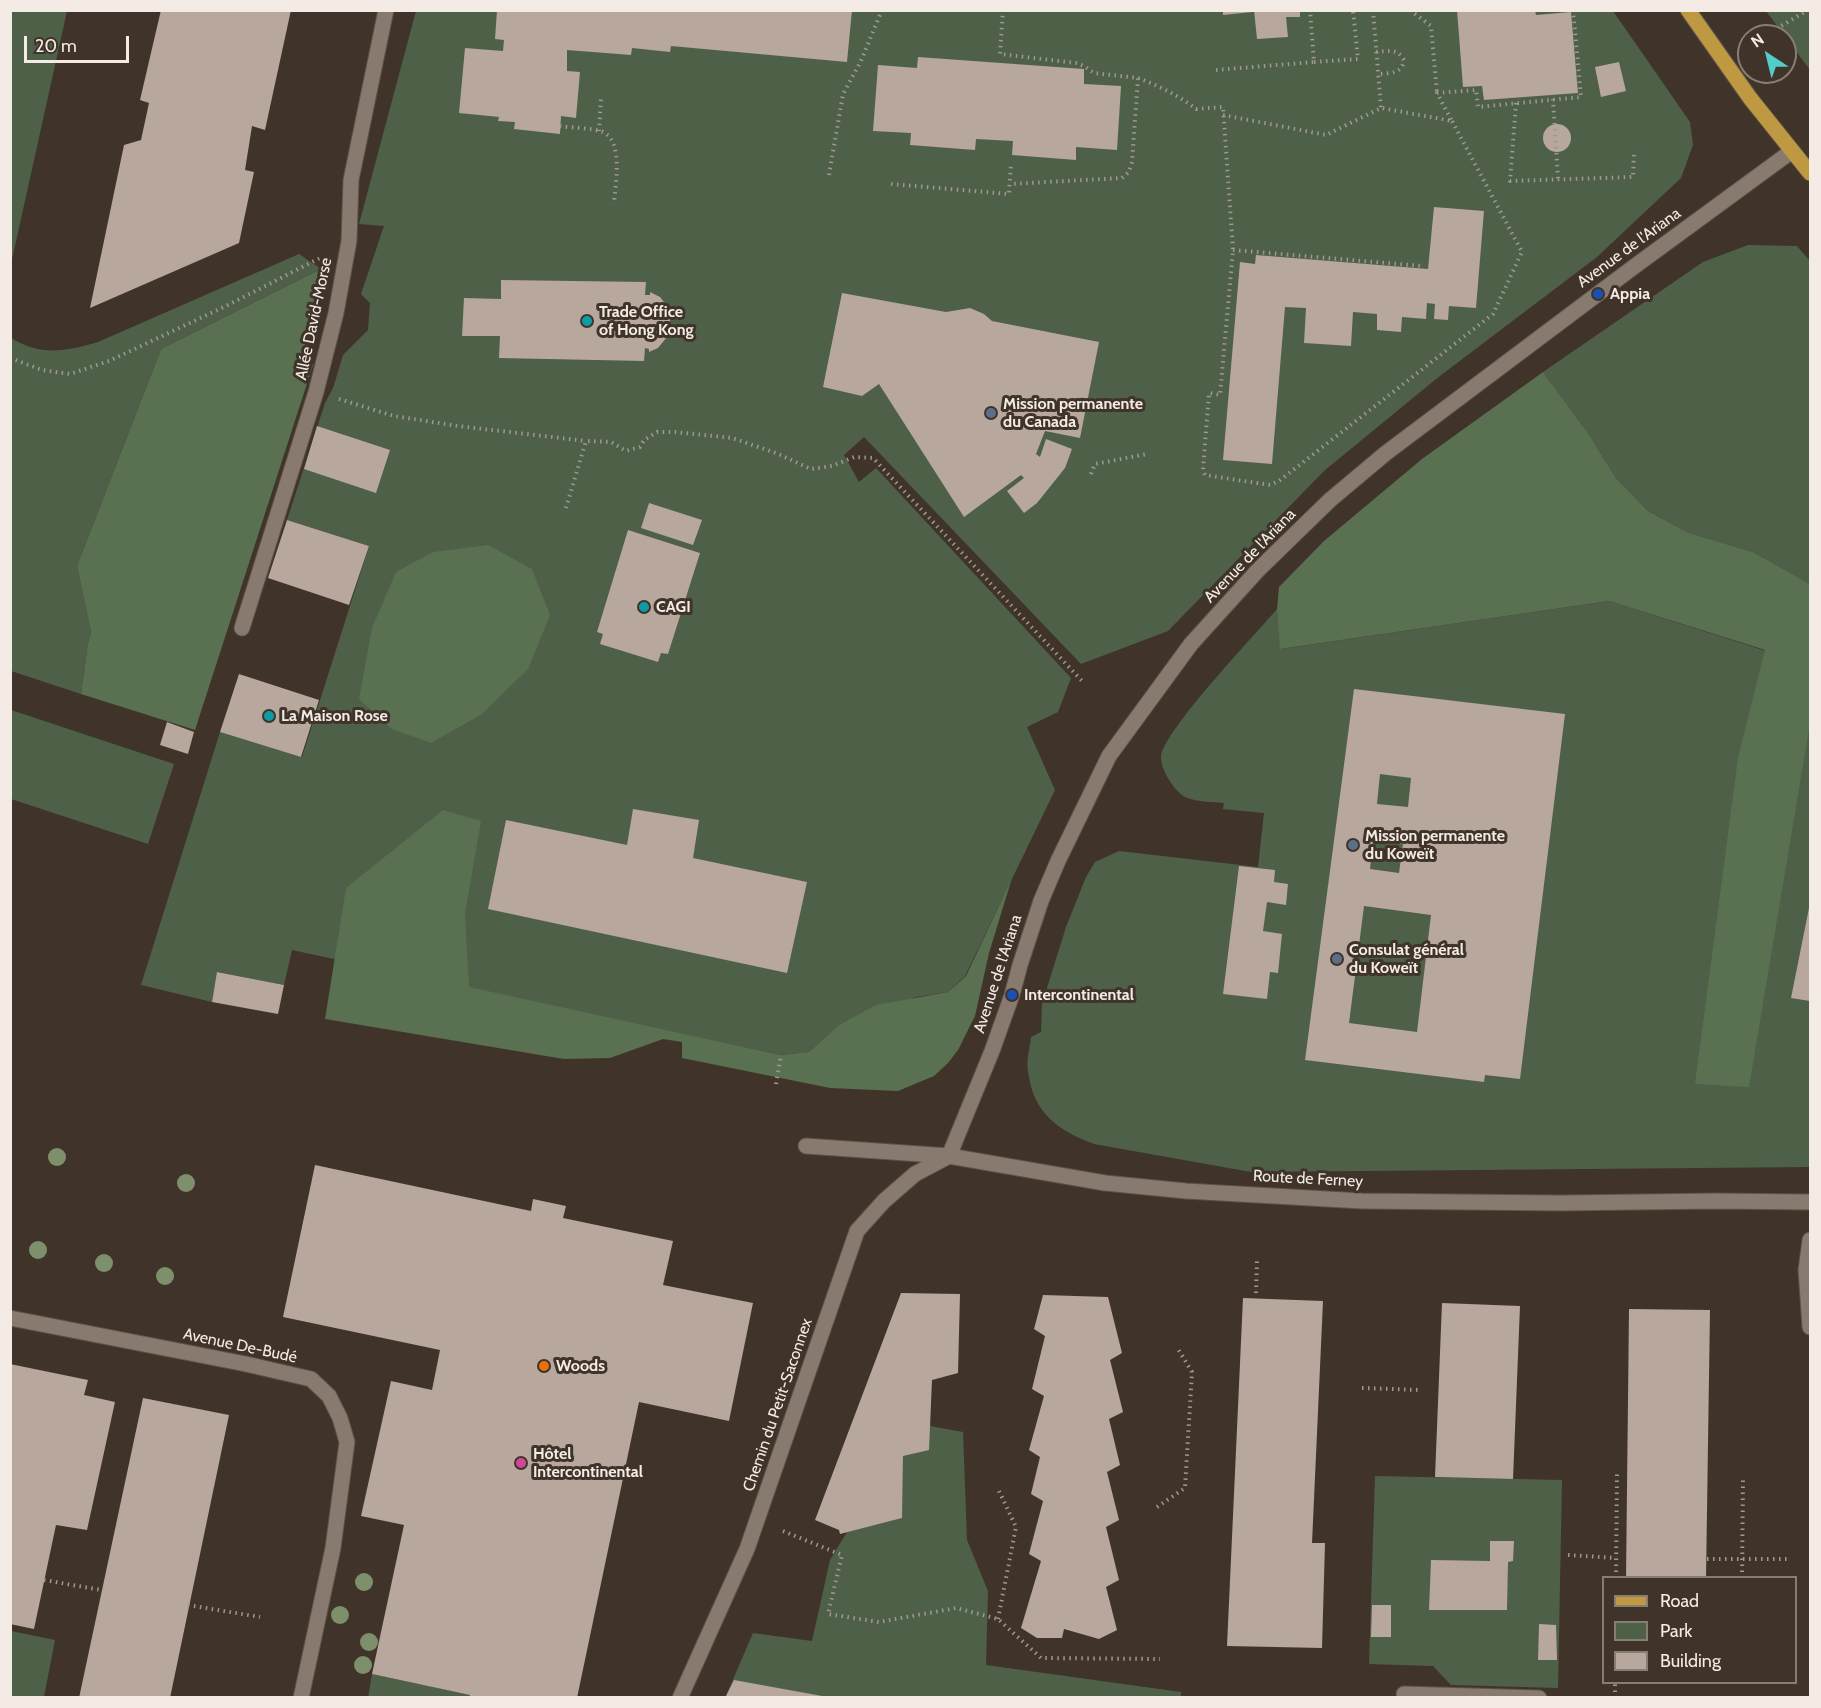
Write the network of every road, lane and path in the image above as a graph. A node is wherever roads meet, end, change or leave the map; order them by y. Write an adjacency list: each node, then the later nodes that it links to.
1 (386, 10): 35 (street, Allée David-Morse)
2 (882, 10): 30 (path)
3 (1003, 10): 16 (path)
4 (1310, 10): 13 (path)
5 (1353, 10): 13 (path)
6 (1373, 10): 12 (path)
7 (1410, 10): 17 (path)
8 (1573, 10): 19 (path)
9 (1688, 10): 26 (main road)
10 (1808, 10): 11 (path)
11 (1784, 24)
12 (1376, 52): 15 (path); 15 (path)
13 (1314, 62): 14 (path)
14 (1216, 70)
15 (1378, 74): 21 (path)
16 (1138, 78): 22 (path); 33 (path)
17 (1437, 93): 20 (path); 23 (path)
18 (601, 99): 25 (path)
19 (1553, 99): 20 (path); 31 (path)
20 (1516, 103): 31 (path)
21 (1381, 108): 22 (path); 23 (path)
22 (1223, 115): 36 (path)
23 (1452, 121): 36 (path)
24 (560, 126): 25 (path)
25 (598, 131): 34 (path)
26 (1792, 152): 29 (main road); 49 (street, Avenue de l'Ariana)
27 (1634, 154): 31 (path)
28 (1011, 164): 33 (path)
29 (1810, 173)
30 (830, 175)
31 (1558, 180)
32 (891, 184): 33 (path)
33 (1010, 184)
34 (614, 204)
35 (349, 242): 38 (path); 39 (street, Allée David-Morse)
36 (1233, 250): 37 (path)
37 (1422, 266)
38 (10, 358)
39 (316, 392): 40 (path); 44 (street, Allée David-Morse)
40 (586, 441): 43 (path); 45 (path)
41 (1147, 454): 42 (path)
42 (1091, 474)
43 (567, 508)
44 (242, 628)
45 (1084, 683)
46 (781, 1055): 47 (path)
47 (776, 1084)
48 (806, 1146): 49 (street, Route de Ferney)
49 (949, 1156): 50 (street, Route de Ferney); 79 (street, Chemin du Petit-Saconnex)
50 (1810, 1202)
51 (1810, 1240): 55 (street)
52 (1257, 1261): 53 (path)
53 (1256, 1293)
54 (10, 1318): 78 (street, Avenue De-Budé)
55 (1810, 1327)
56 (1178, 1349): 62 (path)
57 (1362, 1388): 58 (path)
58 (1420, 1390)
59 (1617, 1473): 65 (path)
60 (1743, 1476): 67 (path)
61 (999, 1491): 75 (path)
62 (1157, 1507)
63 (783, 1531): 75 (path)
64 (1568, 1556): 65 (path)
65 (1616, 1558): 69 (path)
66 (1707, 1559): 67 (path)
67 (1742, 1559): 68 (path); 70 (path)
68 (1791, 1559)
69 (1616, 1576)
70 (1742, 1576)
71 (45, 1580): 72 (path)
72 (101, 1590)
73 (188, 1605): 74 (path)
74 (260, 1617)
75 (998, 1619): 76 (path)
76 (1160, 1659)
77 (1404, 1694): 80 (street)
78 (301, 1698)
79 (681, 1698)
80 (1539, 1698)

